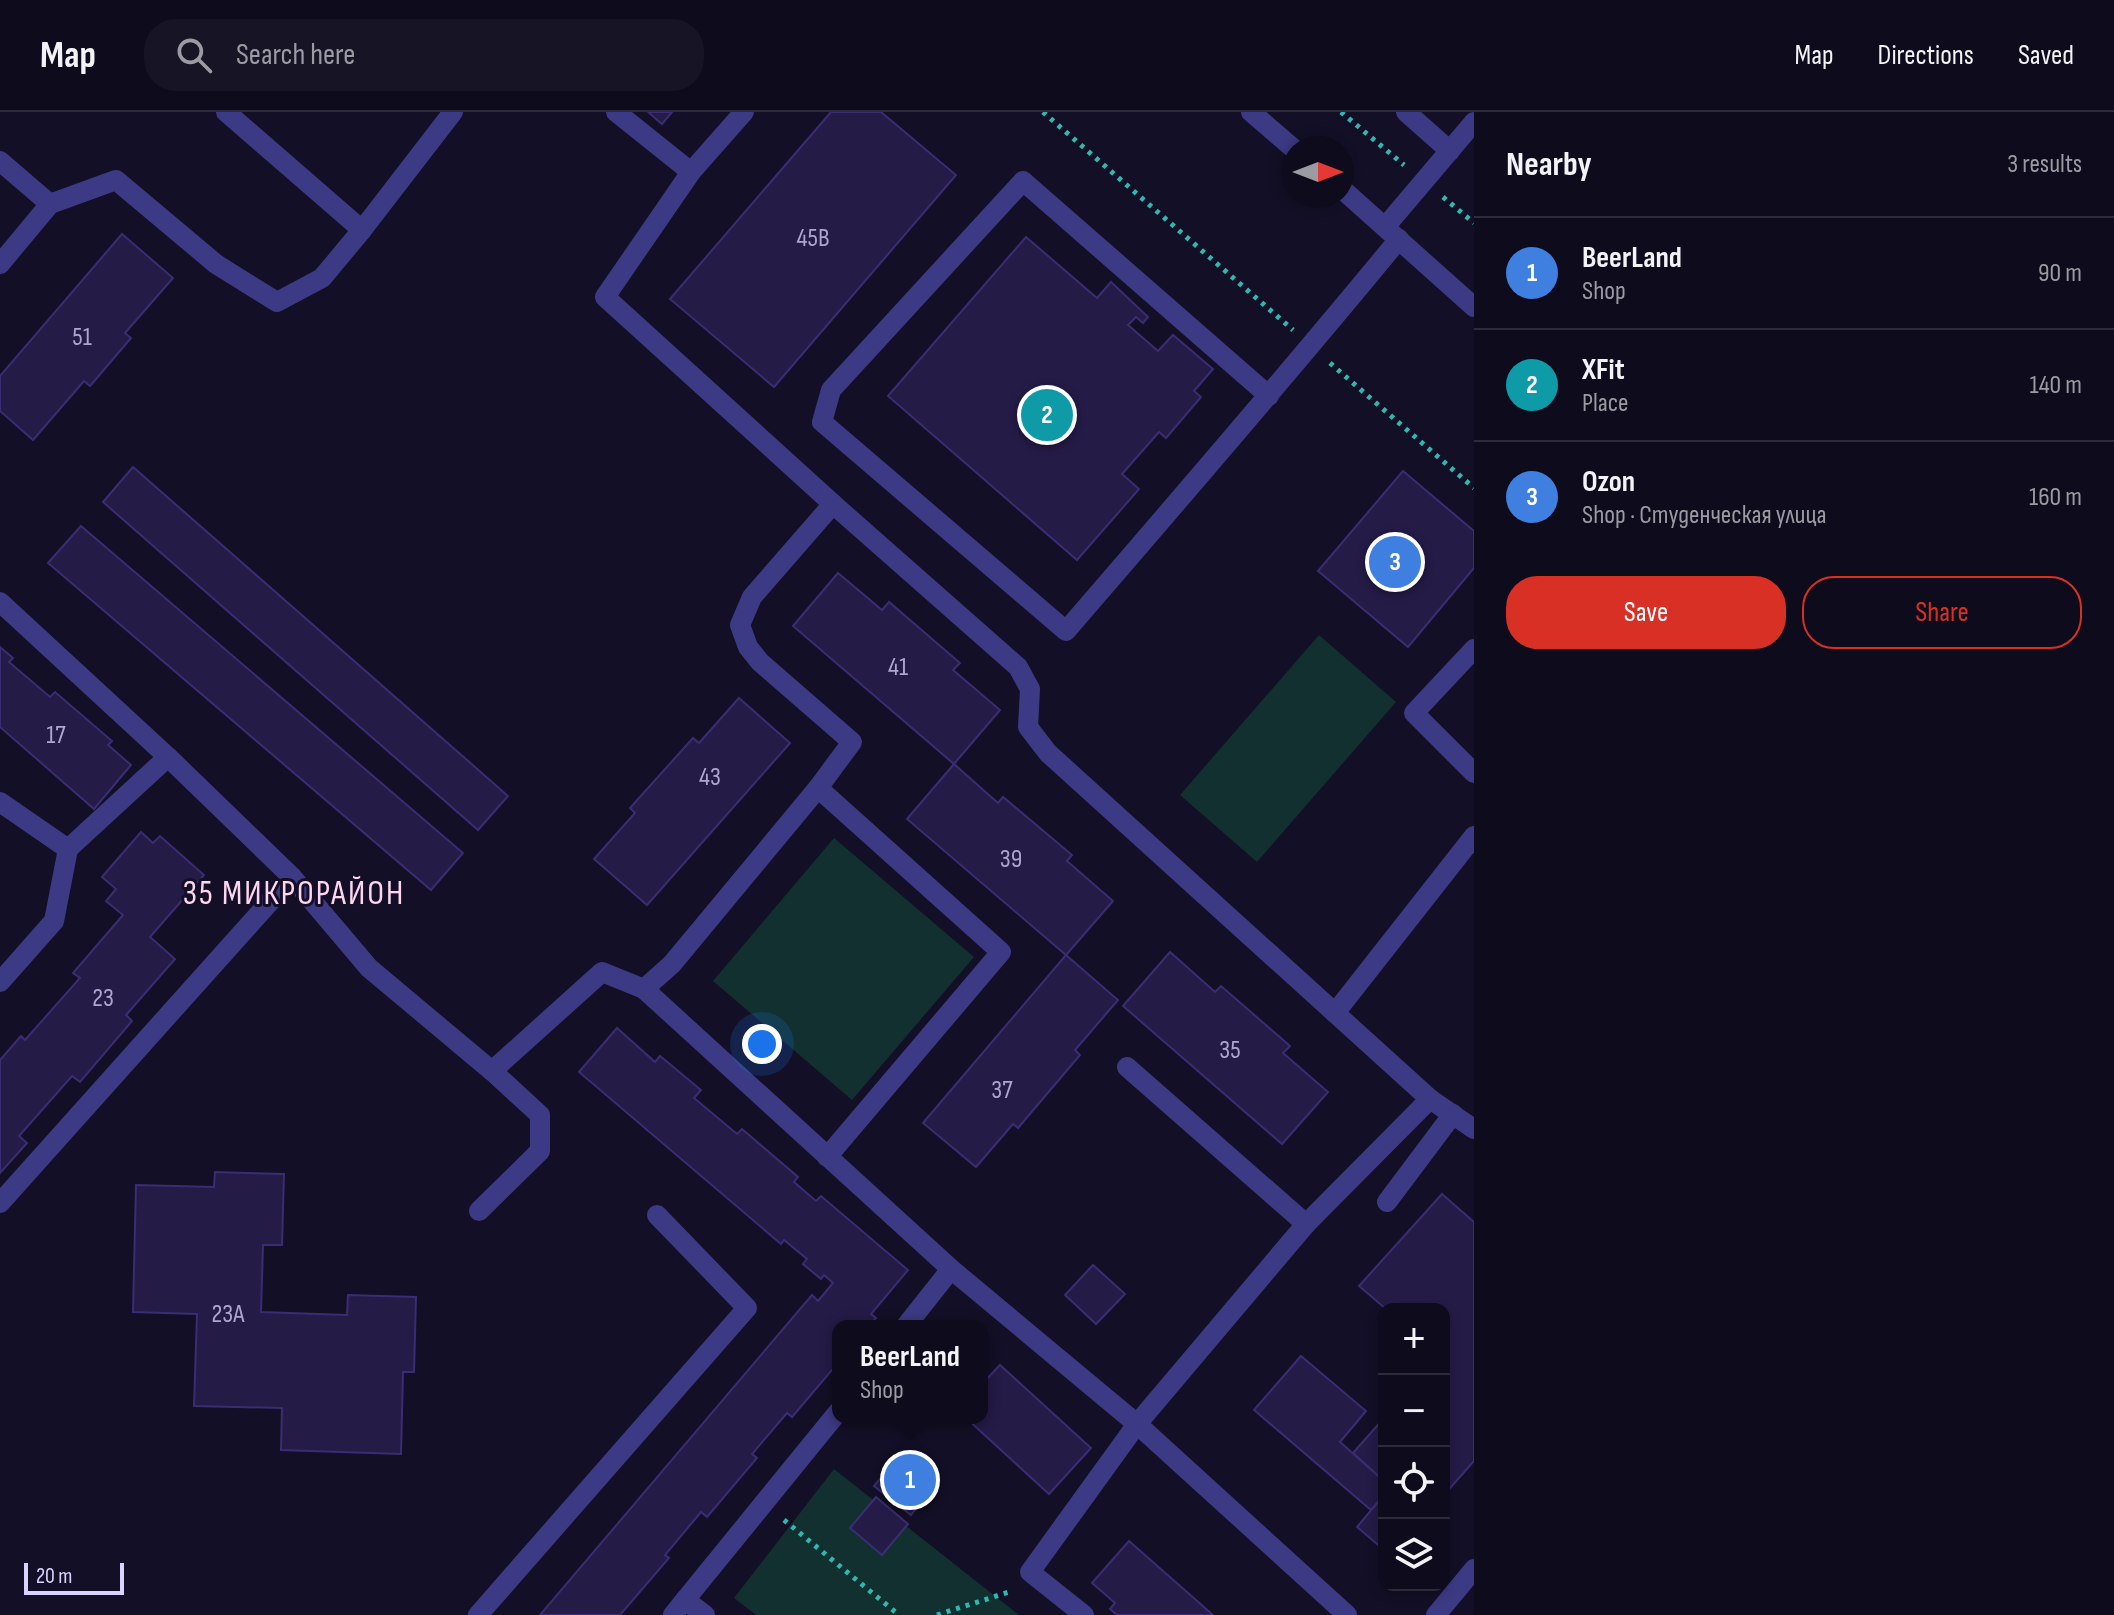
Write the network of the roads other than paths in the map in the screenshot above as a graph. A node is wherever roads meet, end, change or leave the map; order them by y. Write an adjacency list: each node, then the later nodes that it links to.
1 (226, 112): 14 (street)
2 (453, 112): 14 (street)
3 (616, 112): 11 (street)
4 (744, 112): 11 (street)
5 (1251, 112): 8 (street)
6 (1406, 112): 9 (street)
7 (1474, 122): 9 (street)
8 (1282, 139)
9 (1450, 151): 15 (street)
10 (0, 161): 13 (street)
11 (691, 172): 19 (street)
12 (1354, 200): 15 (street)
13 (50, 204): 14 (street); 16 (street)
14 (362, 230)
15 (1392, 233): 17 (street); 18 (street)
16 (0, 264)
17 (1474, 307)
18 (1269, 396): 18 (street)
19 (833, 504): 24 (street); 31 (street)
20 (0, 602): 22 (street)
21 (1474, 649): 23 (street)
22 (168, 757): 27 (street); 28 (street)
23 (1474, 773)
24 (818, 788): 30 (street); 37 (street)
25 (0, 802): 27 (street)
26 (1474, 836): 31 (street)
27 (68, 849): 29 (street)
28 (292, 877): 33 (street); 39 (street)
29 (0, 982)
30 (644, 989): 33 (street); 37 (street)
31 (1335, 1013): 34 (street)
32 (1127, 1067): 42 (street)
33 (492, 1071): 40 (street)
34 (1430, 1099): 35 (street); 42 (street)
35 (1453, 1114): 36 (street); 38 (street)
36 (1474, 1128)
37 (827, 1157): 43 (street)
38 (1387, 1202)
39 (0, 1203)
40 (479, 1211)
41 (657, 1215): 49 (street)
42 (1306, 1224): 46 (street)
43 (951, 1269): 44 (street); 46 (street)
44 (911, 1320)
45 (832, 1420): 48 (street)
46 (1137, 1424): 51 (street); 52 (street)
47 (1474, 1569): 53 (street)
48 (679, 1608): 50 (street)
49 (478, 1615)
50 (705, 1615)
51 (1084, 1615)
52 (1347, 1615)
53 (1436, 1615)

